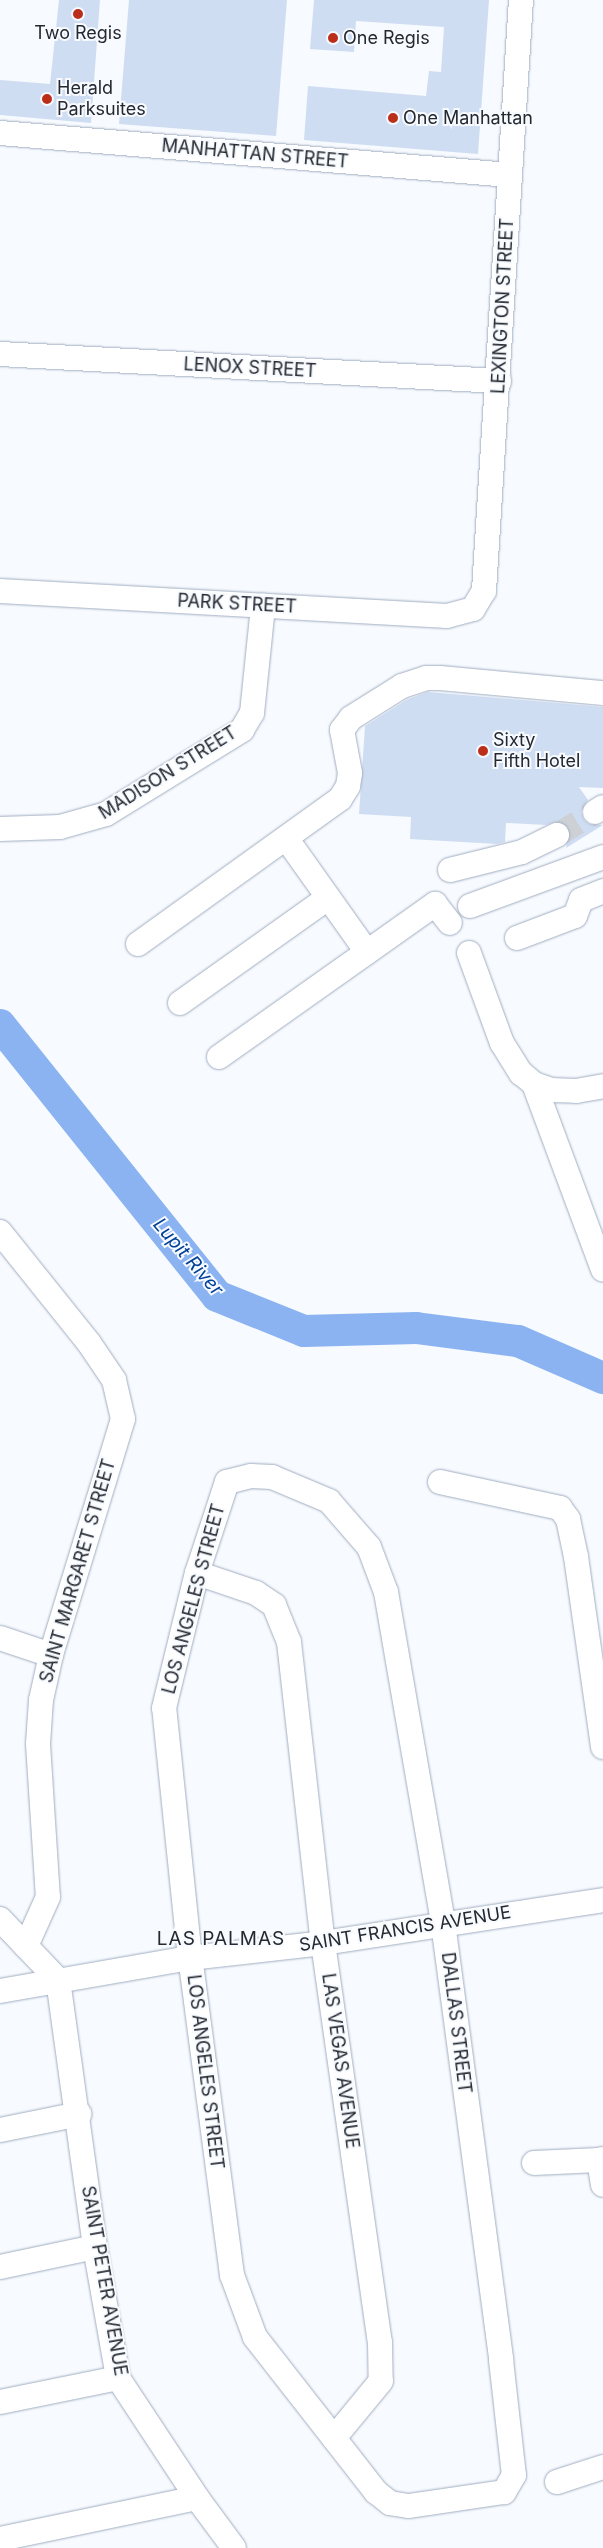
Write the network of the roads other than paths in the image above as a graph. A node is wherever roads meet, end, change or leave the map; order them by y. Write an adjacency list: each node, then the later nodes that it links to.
1 (521, 0): 3 (street, LEXINGTON STREET)
2 (0, 133): 3 (street, MANHATTAN STREET)
3 (510, 174): 5 (street, LEXINGTON STREET)
4 (0, 354): 5 (street, LENOX STREET)
5 (499, 381): 8 (street, LEXINGTON STREET)
6 (0, 591): 7 (street, PARK STREET)
7 (263, 606): 8 (street, PARK STREET); 10 (street, MADISON STREET)
8 (473, 609)
9 (603, 693): 12 (street)
10 (0, 830)
11 (557, 835): 14 (street)
12 (286, 838): 16 (street); 20 (street)
13 (603, 856): 17 (street)
14 (450, 870)
15 (603, 891): 19 (street)
16 (328, 898): 21 (street); 23 (street)
17 (470, 906)
18 (450, 923): 21 (street)
19 (517, 938)
20 (138, 944)
21 (367, 952): 24 (street)
22 (469, 952): 25 (street)
23 (180, 1003)
24 (219, 1057)
25 (534, 1084): 26 (street); 28 (street)
26 (603, 1086)
27 (0, 1232): 33 (street, SAINT MARGARET STREET)
28 (603, 1270)
29 (227, 1482): 31 (street, LOS ANGELES STREET); 38 (street, DALLAS STREET)
30 (440, 1482): 34 (street)
31 (197, 1573): 39 (street, LAS VEGAS AVENUE); 41 (street, LOS ANGELES STREET)
32 (0, 1638): 33 (street)
33 (51, 1655): 40 (street, SAINT MARGARET STREET)
34 (599, 1709): 35 (street)
35 (603, 1747)
36 (603, 1900): 38 (street, SAINT FRANCIS AVENUE)
37 (0, 1919): 40 (street)
38 (443, 1923): 39 (street, SAINT FRANCIS AVENUE); 56 (street, DALLAS STREET)
39 (323, 1942): 41 (street, SAINT FRANCIS AVENUE); 53 (street, LAS VEGAS AVENUE)
40 (26, 1946): 42 (street)
41 (190, 1958): 42 (street, SAINT FRANCIS AVENUE); 53 (street, LOS ANGELES STREET)
42 (58, 1980): 43 (street, SAINT FRANCIS AVENUE); 44 (street, SAINT PETER AVENUE)
43 (0, 1990)
44 (79, 2114): 45 (street); 49 (street, SAINT PETER AVENUE)
45 (0, 2130)
46 (601, 2159): 47 (street); 48 (street)
47 (534, 2163)
48 (603, 2185)
49 (95, 2247): 50 (street); 51 (street, SAINT PETER AVENUE)
50 (0, 2267)
51 (118, 2378): 52 (street); 57 (street, SAINT PETER AVENUE)
52 (0, 2402)
53 (334, 2438): 56 (street, LOS ANGELES STREET)
54 (603, 2467): 55 (street)
55 (557, 2482)
56 (504, 2492)
57 (197, 2498): 58 (street); 59 (street, SAINT PETER AVENUE)
58 (0, 2539)
59 (234, 2548)

